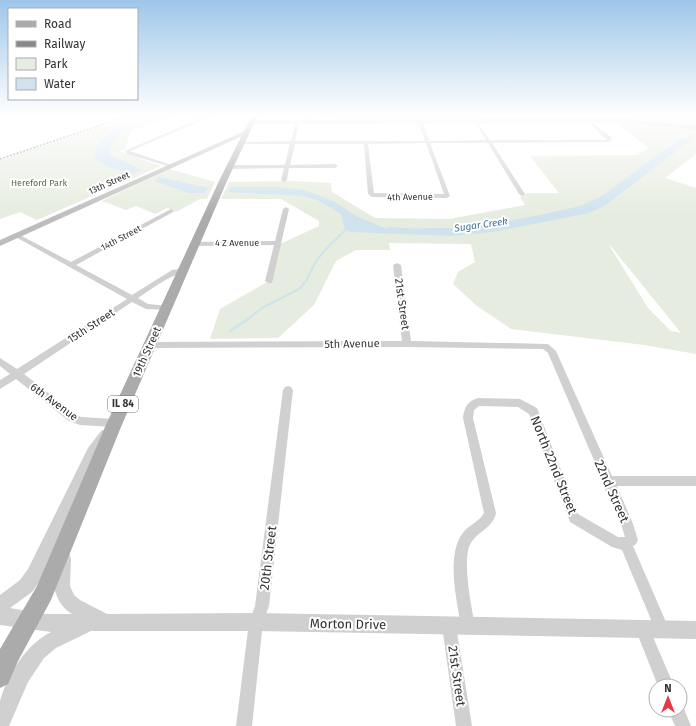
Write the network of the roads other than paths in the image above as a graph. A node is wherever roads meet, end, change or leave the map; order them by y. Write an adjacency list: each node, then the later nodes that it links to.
1 (130, 149): 8 (street)
2 (206, 149): 8 (main road, 13th Street)
3 (238, 149): 11 (main road, 19th Street / IL 84)
4 (291, 149): 9 (street)
5 (367, 149): 6 (street, 4th Avenue)
6 (430, 149)
7 (493, 149): 13 (street)
8 (169, 166): 16 (main road, 13th Street)
9 (287, 166): 10 (street); 11 (street); 12 (street)
10 (335, 166)
11 (230, 167): 19 (main road, 19th Street / IL 84)
12 (284, 180)
13 (522, 194)
14 (286, 209): 18 (street)
15 (171, 211): 20 (street, 14th Street)
16 (16, 235): 17 (main road, 13th Street); 20 (street)
17 (0, 242)
18 (278, 243): 19 (street, 4 Z Avenue); 23 (street)
19 (196, 244): 22 (main road, 19th Street / IL 84)
20 (70, 265): 24 (street)
21 (397, 265): 26 (street, 21st Street)
22 (183, 270): 24 (street, 15th Street); 25 (main road, 19th Street / IL 84)
23 (269, 281)
24 (132, 299): 25 (street); 30 (street, 15th Street)
25 (166, 308): 27 (main road, 19th Street / IL 84)
26 (407, 344): 27 (street, 5th Avenue); 28 (street, 5th Avenue)
27 (150, 345): 33 (main road, 19th Street / IL 84)
28 (552, 351): 34 (street, 22nd Street)
29 (0, 361): 30 (street, 6th Avenue)
30 (16, 374): 31 (street, 15th Street); 33 (street, 6th Avenue)
31 (0, 384)
32 (288, 390): 42 (street, 20th Street)
33 (114, 425): 37 (main road, 19th Street / IL 84); 38 (street)
34 (608, 480): 35 (street); 36 (street, 22nd Street)
35 (696, 481)
36 (626, 544): 44 (street, North 22nd Street); 46 (street, 22nd Street)
37 (65, 545): 40 (main road, 19th Street / IL 84); 41 (street)
38 (0, 606)
39 (0, 616): 40 (street, Morton Drive)
40 (29, 619): 41 (street, Morton Drive); 48 (main road, 19th Street / IL 84)
41 (102, 622): 42 (street, Morton Drive); 50 (street)
42 (256, 622): 43 (street, Morton Drive); 51 (street, 20th Street)
43 (450, 626): 44 (street, Morton Drive); 52 (street, 21st Street)
44 (468, 626): 45 (street, Morton Drive)
45 (642, 628): 46 (street, Morton Drive); 49 (street)
46 (662, 629): 47 (street, Morton Drive)
47 (696, 630)
48 (0, 676)
49 (663, 678)
50 (0, 725)
51 (244, 726)
52 (464, 726)

